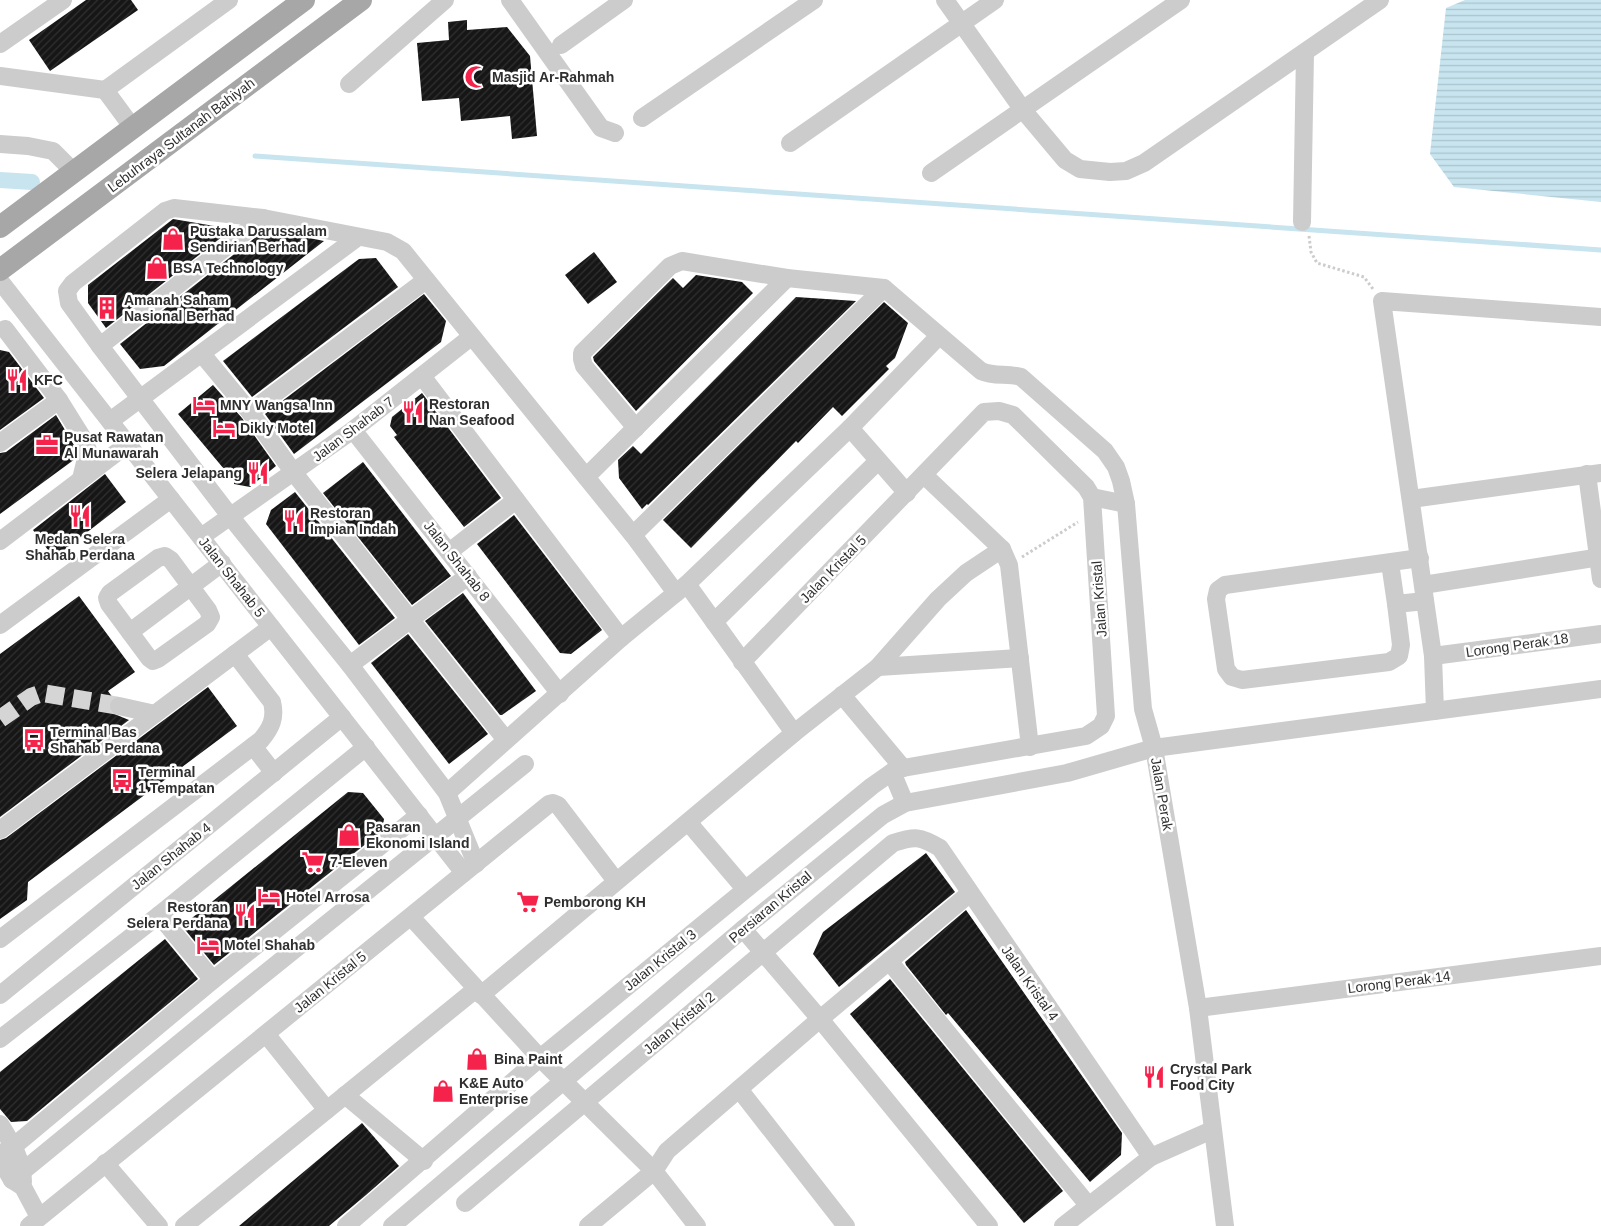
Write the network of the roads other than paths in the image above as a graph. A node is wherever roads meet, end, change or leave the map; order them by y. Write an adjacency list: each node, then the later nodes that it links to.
1 (63, 0): 14 (street)
2 (229, 0): 19 (street)
3 (304, 0): 22 (main road)
4 (361, 0): 32 (main road, Lebuhraya Sultanah Bahiyah)
5 (445, 0): 18 (street)
6 (510, 0): 23 (street)
7 (624, 0): 15 (street)
8 (814, 0): 21 (street)
9 (945, 0): 13 (street)
10 (995, 0): 13 (street)
11 (1181, 0): 20 (street)
12 (1380, 0): 16 (street)
13 (962, 22): 20 (street); 24 (street)
14 (0, 44)
15 (561, 45)
16 (1305, 53): 20 (street); 29 (street)
17 (0, 76): 19 (street)
18 (348, 84)
19 (105, 90): 22 (street)
20 (1023, 110): 27 (street)
21 (642, 118)
22 (133, 128): 26 (main road)
23 (615, 133)
24 (790, 143)
25 (0, 144): 26 (street)
26 (74, 172): 30 (main road)
27 (931, 173)
28 (263, 218): 31 (street); 42 (street); 42 (street)
29 (1302, 222)
30 (0, 227)
31 (358, 237): 34 (street); 43 (street)
32 (0, 270)
33 (787, 278): 36 (street); 49 (street); 49 (street)
34 (426, 280): 41 (street); 47 (street)
35 (0, 281): 37 (street, Jalan Shahab 5)
36 (884, 288): 40 (street); 67 (street)
37 (26, 314): 39 (street); 48 (street, Jalan Shahab 5)
38 (1601, 317): 62 (street)
39 (3, 331): 45 (street)
40 (939, 336): 50 (street); 64 (street)
41 (471, 337): 44 (street, Jalan Shahab 7); 58 (street)
42 (100, 346): 46 (street)
43 (202, 354): 46 (street); 47 (street)
44 (422, 376): 51 (street, Jalan Shahab 7); 63 (street)
45 (59, 400): 52 (street); 59 (street)
46 (141, 400): 48 (street); 66 (street)
47 (250, 412): 55 (street)
48 (110, 421): 53 (street, Jalan Shahab 5)
49 (636, 428): 58 (street)
50 (850, 428): 54 (street); 79 (street)
51 (353, 430): 55 (street, Jalan Shahab 7); 71 (street, Jalan Shahab 8)
52 (0, 443)
53 (128, 444): 59 (street); 61 (street, Jalan Shahab 5)
54 (878, 461): 60 (street); 83 (street)
55 (294, 473): 66 (street, Jalan Shahab 7); 82 (street)
56 (1594, 474): 62 (street); 73 (street)
57 (924, 475): 60 (street, Jalan Kristal 5); 65 (street); 70 (street)
58 (586, 477): 67 (street)
59 (82, 479): 69 (street)
60 (907, 493): 92 (street, Jalan Kristal 5)
61 (171, 499): 68 (street, Jalan Shahab 5); 84 (street)
62 (1412, 499): 72 (street)
63 (516, 500): 71 (street); 88 (street)
64 (1126, 504): 65 (street); 107 (street)
65 (1093, 505): 105 (street, Jalan Kristal)
66 (230, 516): 68 (street, Jalan Shahab 7); 93 (street)
67 (633, 535): 79 (street)
68 (201, 537): 74 (street, Jalan Shahab 5)
69 (0, 541)
70 (1002, 549): 91 (street); 94 (street)
71 (449, 552): 76 (street, Jalan Shahab 8)
72 (1420, 558): 75 (street); 80 (street)
73 (1600, 558): 77 (street); 80 (street)
74 (222, 563): 78 (street); 85 (street, Jalan Shahab 5)
75 (1390, 563): 81 (street); 81 (street)
76 (468, 576): 82 (street); 96 (street, Jalan Shahab 8)
77 (1601, 579)
78 (191, 586): 86 (street); 86 (street); 86 (street)
79 (682, 589): 83 (street); 88 (street)
80 (1424, 593): 81 (street); 90 (street)
81 (1396, 604)
82 (411, 619): 93 (street); 103 (street)
83 (714, 622): 92 (street)
84 (0, 625)
85 (271, 627): 89 (street); 101 (street, Jalan Shahab 5)
86 (130, 632)
87 (1601, 634): 90 (street, Lorong Perak 18)
88 (621, 638): 96 (street)
89 (236, 654): 100 (street); 104 (street)
90 (1433, 656): 99 (street)
91 (1020, 658): 94 (street); 105 (street)
92 (742, 662): 102 (street)
93 (350, 665): 111 (street)
94 (878, 667): 97 (street)
95 (1601, 689): 99 (street, Jalan Perak)
96 (560, 694): 103 (street)
97 (842, 695): 102 (street); 109 (street)
98 (119, 706): 100 (street)
99 (1435, 712): 107 (street, Jalan Perak)
100 (155, 714): 116 (street)
101 (342, 718): 106 (street, Jalan Shahab 5); 110 (street, Jalan Shahab 4)
102 (794, 733): 115 (street)
103 (506, 740): 111 (street)
104 (253, 746): 110 (street); 126 (street)
105 (1030, 746): 109 (street, Jalan Kristal)
106 (366, 747): 113 (street, Jalan Shahab 5); 123 (street)
107 (1154, 748): 112 (street, Persiaran Kristal); 133 (street, Jalan Perak)
108 (525, 764): 114 (street)
109 (898, 770): 112 (street); 121 (street, Jalan Kristal 3)
110 (274, 773): 132 (street, Jalan Shahab 4)
111 (447, 793): 114 (street)
112 (904, 803): 125 (street, Persiaran Kristal)
113 (419, 815): 117 (street, Jalan Shahab 5); 130 (street)
114 (458, 819): 117 (street); 119 (street)
115 (688, 822): 120 (street); 121 (street)
116 (0, 830)
117 (436, 837): 119 (street, Jalan Shahab 5); 150 (street)
118 (893, 843): 122 (street, Jalan Kristal 4); 127 (street, Jalan Kristal 2)
119 (470, 868): 120 (street, Jalan Kristal 5); 124 (street, Jalan Kristal 5)
120 (616, 881): 131 (street)
121 (745, 889): 137 (street, Jalan Kristal 3)
122 (970, 894): 129 (street); 146 (street, Jalan Kristal 4)
123 (159, 915): 130 (street); 136 (street)
124 (411, 917): 131 (street); 135 (street, Jalan Kristal 5)
125 (743, 929): 127 (street); 138 (street, Persiaran Kristal)
126 (0, 939)
127 (763, 952): 134 (street); 141 (street, Jalan Kristal 2)
128 (1601, 956): 133 (street, Lorong Perak 14)
129 (889, 961): 134 (street); 152 (street)
130 (213, 980): 145 (street)
131 (479, 992): 137 (street); 140 (street)
132 (0, 995)
133 (1198, 1008): 144 (street, Jalan Perak)
134 (820, 1019): 139 (street); 161 (street)
135 (266, 1034): 142 (street); 148 (street, Jalan Kristal 5)
136 (0, 1039)
137 (540, 1058): 138 (street); 147 (street, Jalan Kristal 3)
138 (564, 1081): 141 (street); 157 (street, Persiaran Kristal)
139 (739, 1089): 149 (street); 160 (street)
140 (346, 1095): 142 (street); 147 (street)
141 (585, 1102): 149 (street); 151 (street, Jalan Kristal 2)
142 (326, 1110): 155 (street)
143 (0, 1124): 145 (street)
144 (1212, 1130): 146 (street); 163 (street, Jalan Perak)
145 (7, 1150): 150 (street)
146 (1150, 1157): 152 (street)
147 (424, 1161): 156 (street, Jalan Kristal 3)
148 (105, 1163): 153 (street, Jalan Kristal 5); 154 (street)
149 (654, 1171): 158 (street); 159 (street)
150 (11, 1174): 153 (street)
151 (465, 1203)
152 (1088, 1205): 162 (street)
153 (34, 1221)
154 (159, 1226)
155 (184, 1226)
156 (346, 1226)
157 (392, 1226)
158 (588, 1226)
159 (697, 1226)
160 (846, 1226)
161 (990, 1226)
162 (1062, 1226)
163 (1225, 1226)

